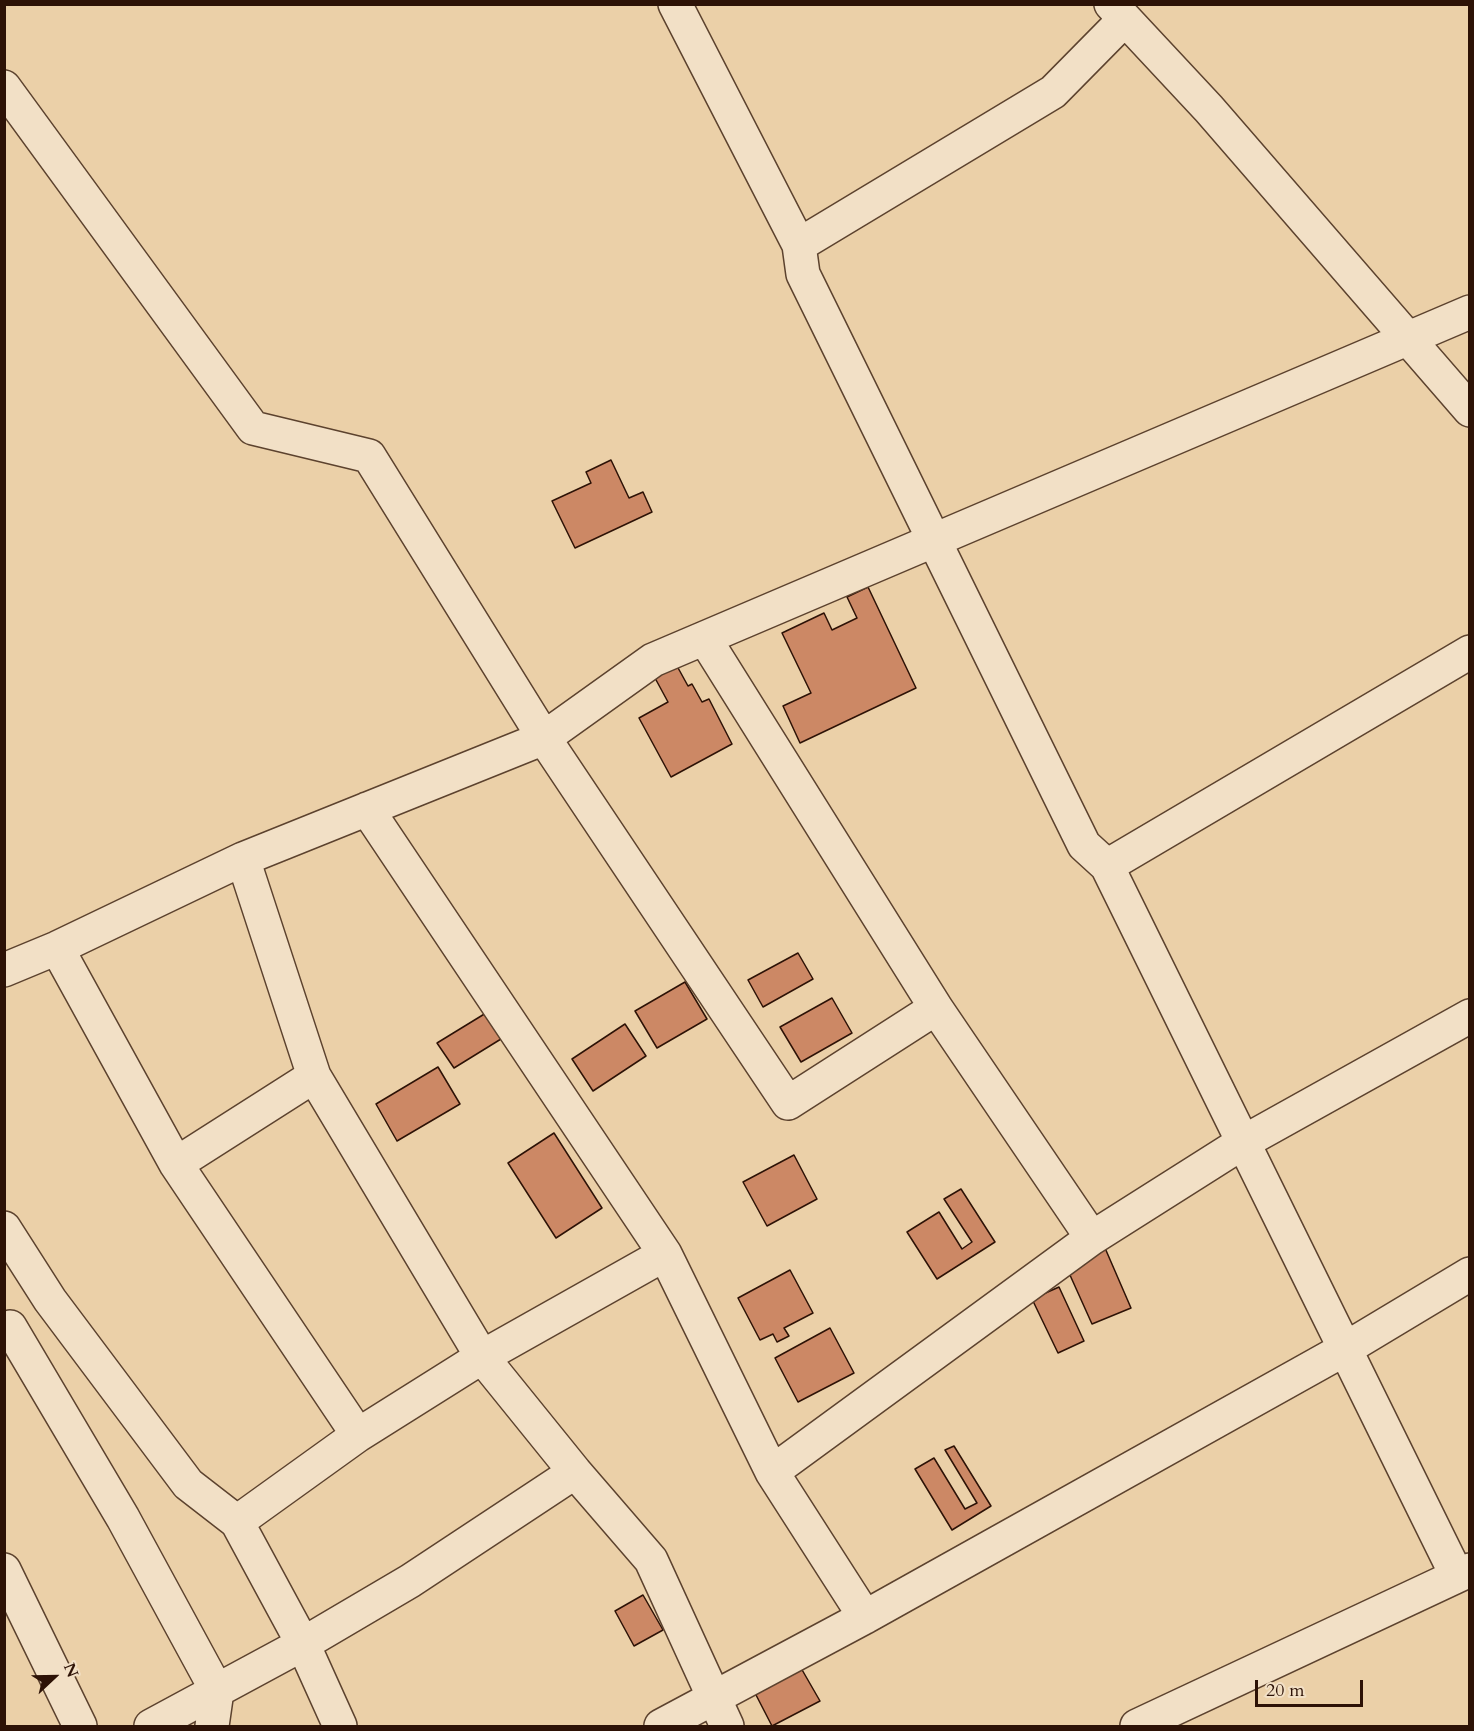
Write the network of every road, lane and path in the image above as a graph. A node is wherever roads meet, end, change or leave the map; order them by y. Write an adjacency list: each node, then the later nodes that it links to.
1 (675, 4): 4 (street)
2 (1118, 12): 4 (street); 6 (street)
3 (4, 87): 11 (street)
4 (799, 245): 8 (street)
5 (1470, 312): 6 (street)
6 (1407, 338): 7 (street); 8 (street)
7 (1470, 410)
8 (934, 540): 9 (street); 14 (street)
9 (705, 639): 11 (street); 17 (street)
10 (1470, 652): 14 (street)
11 (544, 738): 12 (street); 17 (street)
12 (367, 809): 13 (street); 24 (street)
13 (243, 859): 15 (street); 19 (street)
14 (1107, 866): 20 (street)
15 (57, 948): 16 (street); 21 (street)
16 (4, 970)
17 (936, 1008): 23 (street)
18 (1470, 1016): 20 (street)
19 (314, 1076): 21 (street); 28 (street)
20 (1242, 1143): 23 (street); 27 (street)
21 (176, 1164): 29 (street)
22 (4, 1228): 32 (street)
23 (1092, 1238): 31 (street)
24 (665, 1254): 28 (street); 31 (street)
25 (1470, 1274): 27 (street)
26 (10, 1327): 37 (street)
27 (1345, 1349): 34 (street); 35 (street)
28 (482, 1357): 29 (street); 30 (street)
29 (358, 1435): 32 (street)
30 (575, 1472): 36 (street); 38 (street)
31 (772, 1472): 35 (street)
32 (237, 1522): 36 (street)
33 (4, 1570): 39 (street)
34 (1463, 1573): 45 (street)
35 (865, 1617): 38 (street)
36 (303, 1644): 37 (street); 42 (street)
37 (218, 1691): 40 (street); 41 (street)
38 (715, 1696): 43 (street); 44 (street)
39 (80, 1726)
40 (151, 1726)
41 (212, 1726)
42 (340, 1726)
43 (661, 1726)
44 (727, 1726)
45 (1137, 1726)

